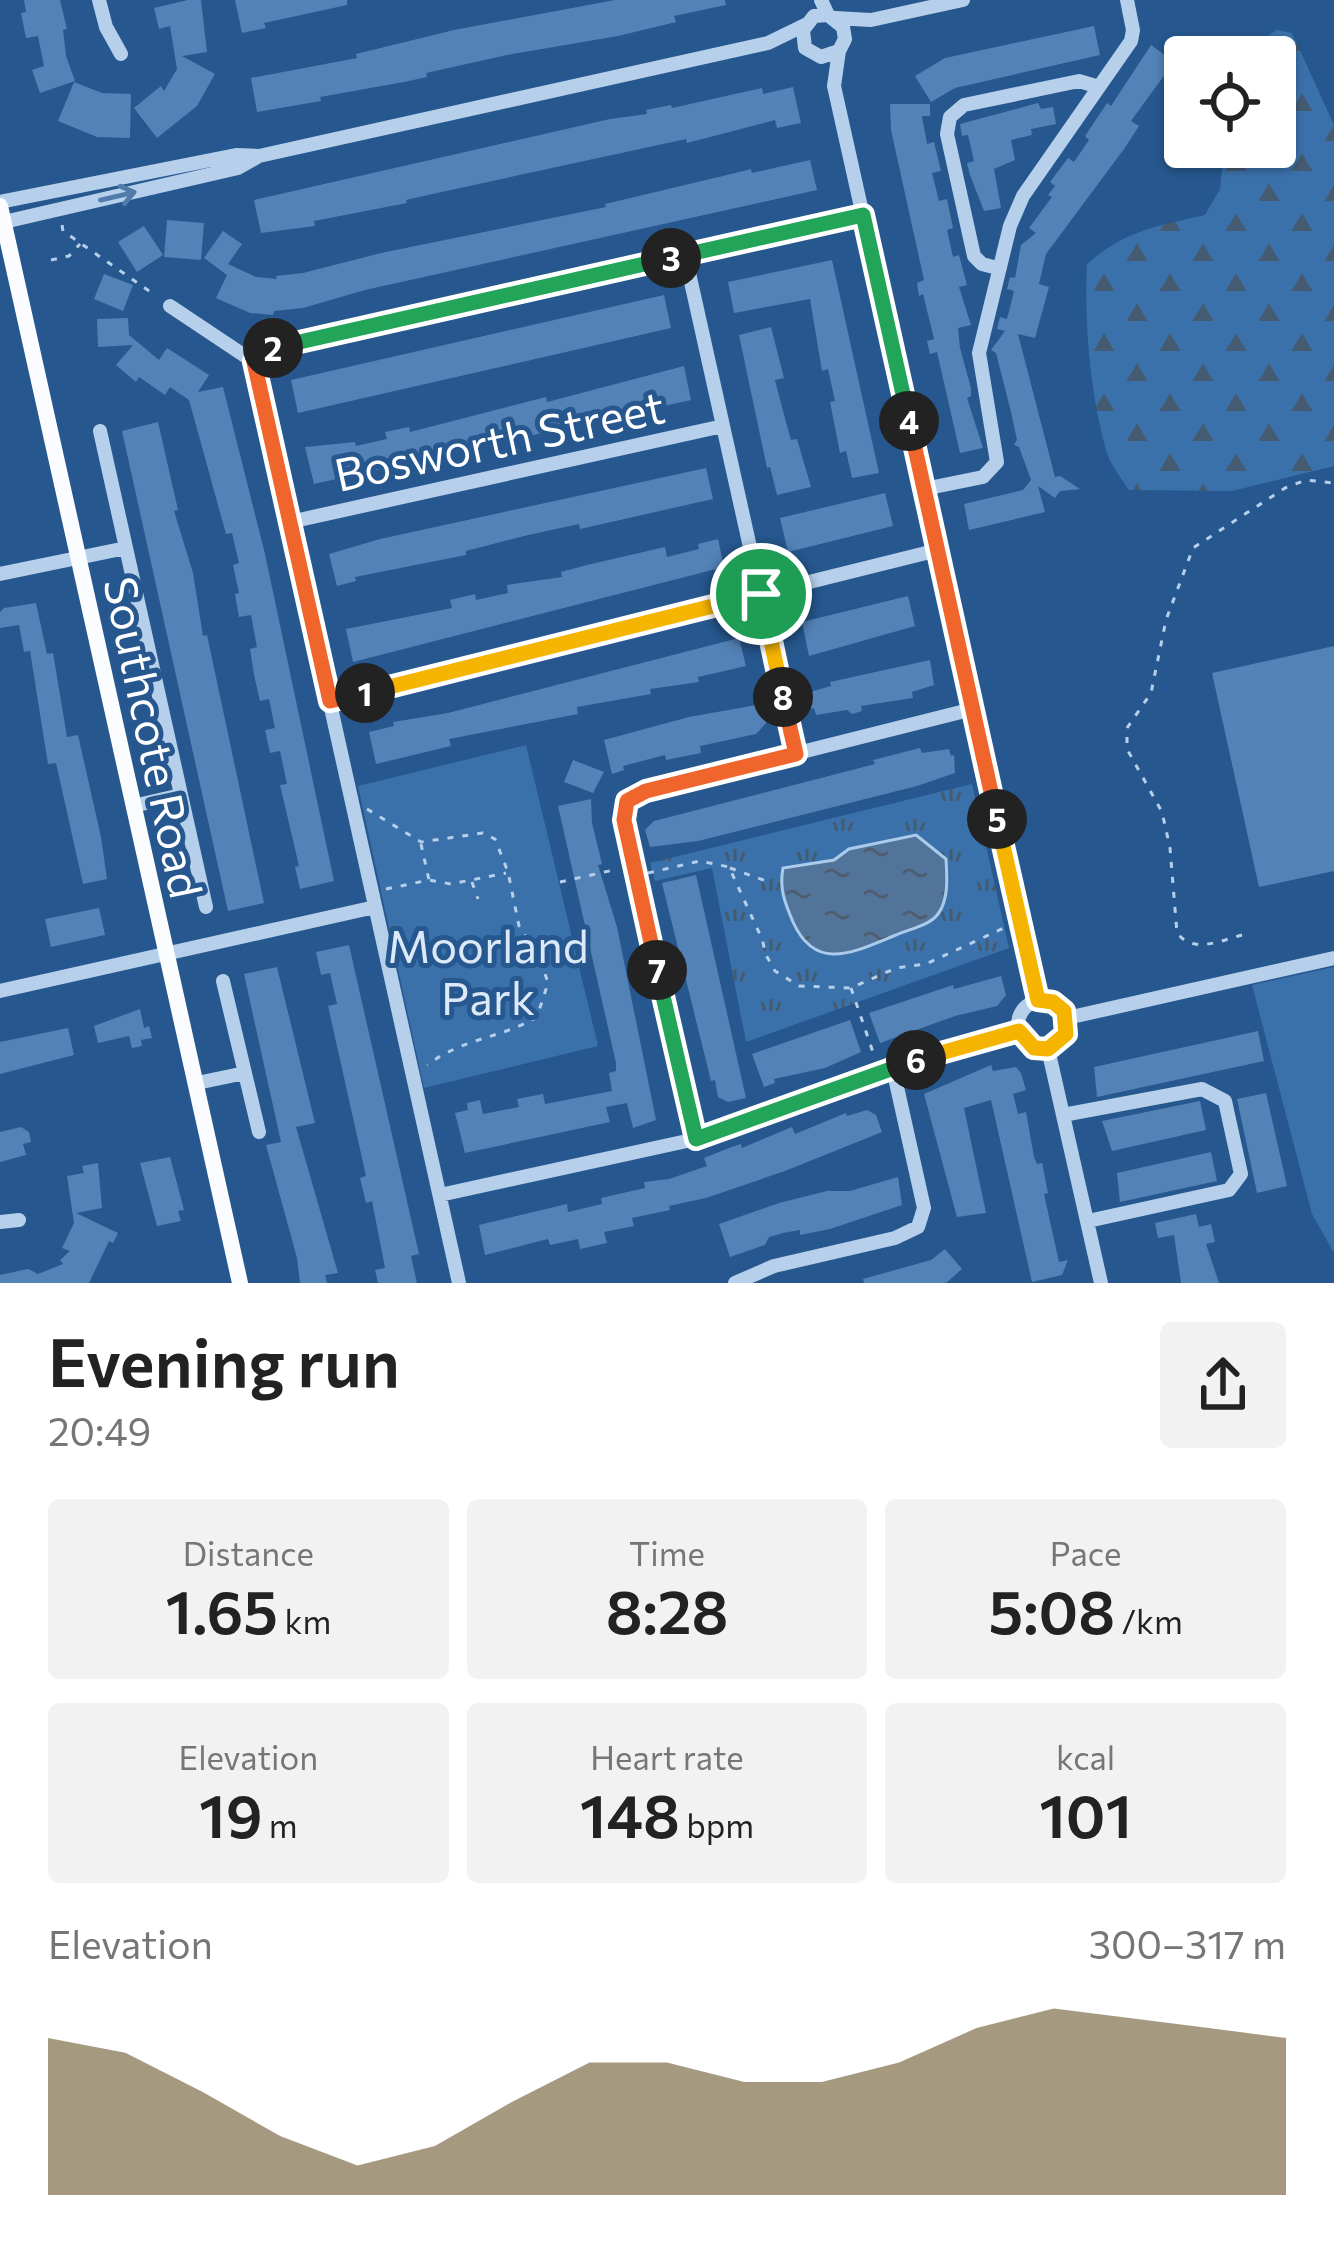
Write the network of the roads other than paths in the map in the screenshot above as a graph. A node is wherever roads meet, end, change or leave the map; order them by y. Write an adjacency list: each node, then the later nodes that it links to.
1 (99, 0): 10 (street)
2 (809, 0): 7 (street)
3 (963, 0): 6 (street)
4 (1126, 0): 13 (street)
5 (828, 11): 6 (street); 7 (street); 9 (street)
6 (871, 20): 9 (street)
7 (807, 23): 8 (street); 11 (street)
8 (768, 43): 11 (street); 14 (street)
9 (841, 48): 11 (street); 12 (street)
10 (121, 54)
11 (812, 54): 12 (street)
12 (834, 86): 15 (street)
13 (1099, 87): 17 (street); 17 (street)
14 (1, 210): 26 (main road, Southcote Road)
15 (863, 215): 16 (street); 22 (street)
16 (685, 255): 19 (street); 20 (street)
17 (998, 268): 22 (street)
18 (170, 306): 19 (street)
19 (254, 362): 23 (street)
20 (724, 426): 23 (street, Bosworth Street); 28 (street)
21 (100, 431): 24 (street)
22 (924, 489): 25 (street)
23 (290, 522): 29 (street)
24 (126, 548): 26 (street); 32 (street)
25 (938, 550): 28 (street); 30 (street)
26 (78, 558): 27 (street); 33 (main road, Southcote Road)
27 (0, 574)
28 (761, 594): 29 (street); 31 (street)
29 (330, 701): 35 (street)
30 (973, 710): 31 (street); 40 (street)
31 (796, 754): 49 (street)
32 (182, 795): 33 (street); 34 (street)
33 (133, 806): 36 (main road, Southcote Road)
34 (206, 907)
35 (375, 907): 36 (street); 50 (street)
36 (166, 953): 39 (street); 46 (main road, Southcote Road)
37 (1334, 958): 41 (street)
38 (223, 981): 45 (street)
39 (0, 991)
40 (1038, 1000): 41 (street); 42 (street)
41 (1067, 1018): 43 (street)
42 (1019, 1031): 43 (street); 44 (street)
43 (1048, 1049): 47 (street)
44 (893, 1069): 49 (street); 56 (street)
45 (245, 1073): 46 (street); 48 (street)
46 (197, 1083): 54 (main road, Southcote Road)
47 (1063, 1115): 52 (street); 52 (street)
48 (259, 1132)
49 (696, 1139): 50 (street)
50 (440, 1196): 55 (street)
51 (19, 1220): 53 (street)
52 (1088, 1221): 57 (street)
53 (0, 1222)
54 (240, 1283)
55 (459, 1283)
56 (735, 1283)
57 (1101, 1283)

